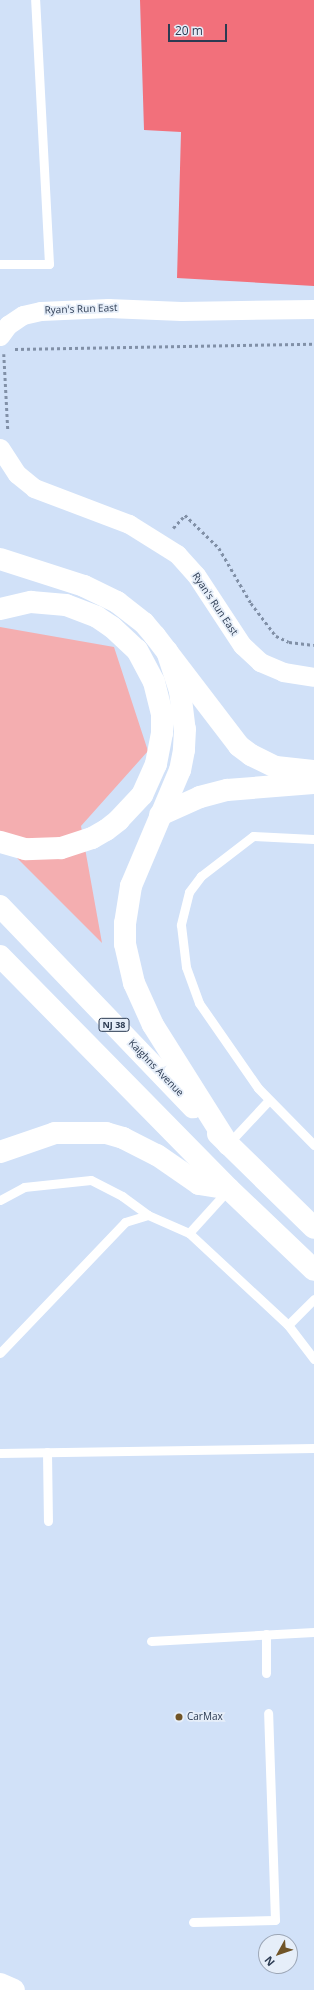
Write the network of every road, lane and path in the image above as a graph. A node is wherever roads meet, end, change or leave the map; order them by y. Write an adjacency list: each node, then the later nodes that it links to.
1 (35, 0): 2 (lane)
2 (0, 264)
3 (314, 309): 4 (street, Ryan's Run East)
4 (6, 344): 5 (path); 6 (path)
5 (314, 344)
6 (4, 442): 12 (street, Ryan's Run East)
7 (167, 525): 10 (path)
8 (0, 559): 11 (highway)
9 (0, 609): 17 (highway)
10 (314, 645)
11 (167, 651): 13 (highway); 15 (highway)
12 (314, 677)
13 (314, 771)
14 (314, 783): 15 (highway)
15 (160, 815): 21 (highway)
16 (314, 839): 20 (lane)
17 (0, 842)
18 (0, 906): 21 (highway, Kaighns Avenue / NJ 38)
19 (0, 956): 24 (highway)
20 (269, 1100): 21 (lane); 22 (lane)
21 (228, 1144): 27 (highway, Kaighns Avenue / NJ 38)
22 (314, 1145)
23 (0, 1152): 24 (highway)
24 (229, 1189): 28 (lane); 29 (highway)
25 (0, 1200): 26 (lane)
26 (148, 1215): 28 (lane); 32 (lane)
27 (314, 1228)
28 (189, 1233): 31 (lane)
29 (314, 1270)
30 (314, 1299): 31 (lane)
31 (288, 1325): 33 (lane)
32 (0, 1353)
33 (314, 1359)
34 (314, 1448): 35 (lane)
35 (47, 1452): 36 (lane); 37 (lane)
36 (0, 1453)
37 (48, 1521)
38 (314, 1632): 39 (lane)
39 (266, 1634): 40 (lane); 41 (lane)
40 (151, 1641)
41 (266, 1673)
42 (268, 1712): 43 (lane)
43 (193, 1922)
44 (0, 1984): 45 (highway)
45 (14, 1990)

